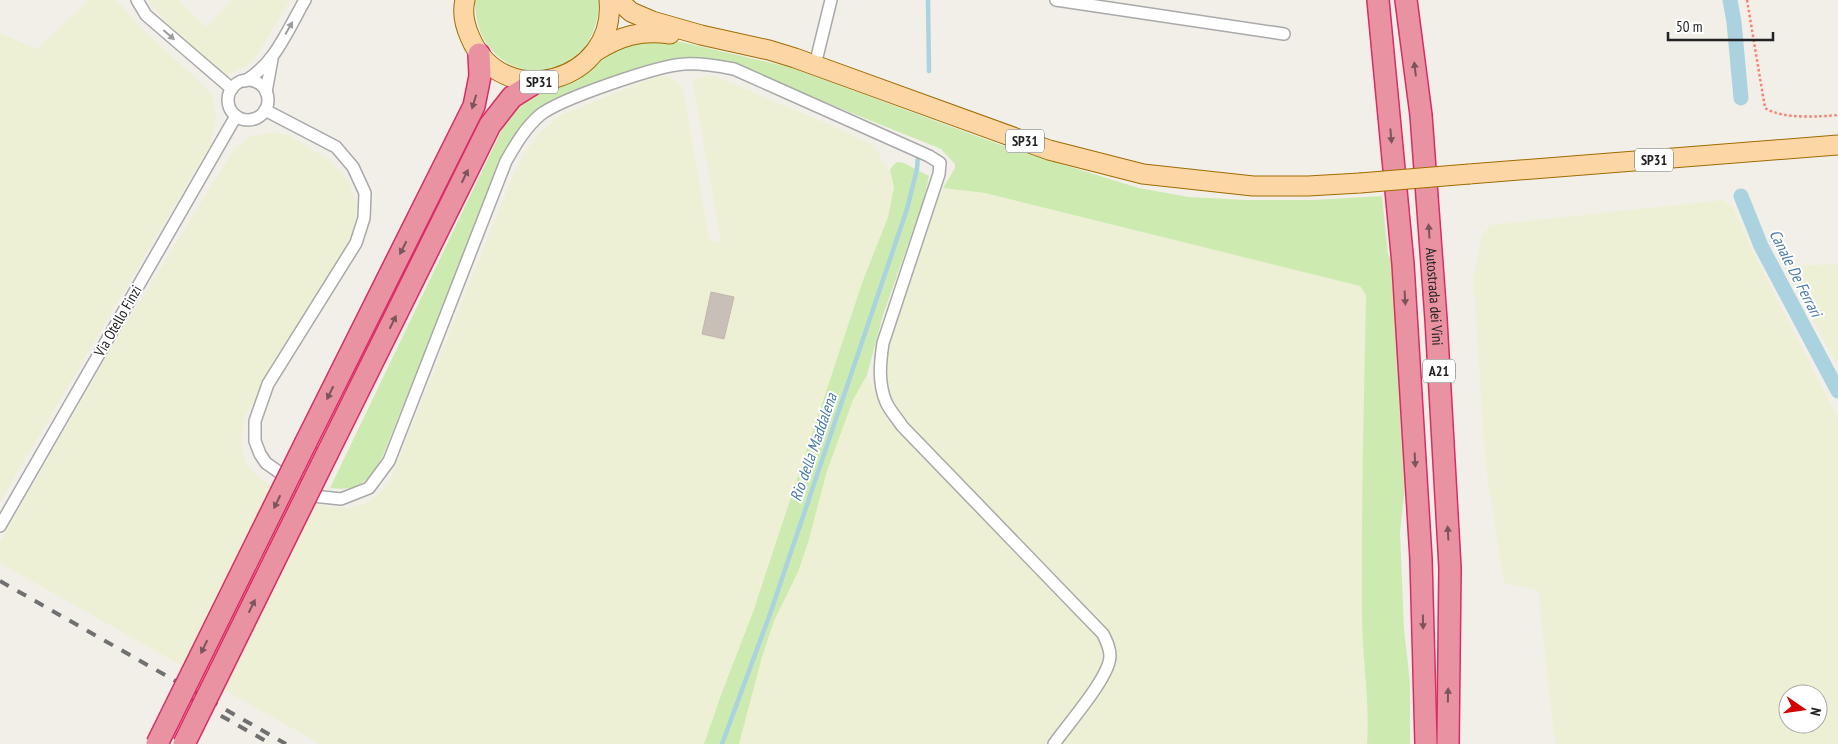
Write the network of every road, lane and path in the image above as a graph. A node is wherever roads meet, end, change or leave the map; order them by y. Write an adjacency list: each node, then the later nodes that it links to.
1 (137, 0): 19 (street, one-way to 19)
2 (305, 0): 15 (street, one-way to 2)
3 (608, 0): 13 (main road, SP31)
4 (618, 0): 12 (main road, SP31)
5 (832, 0): 16 (street)
6 (1056, 0): 11 (street)
7 (1378, 0): 29 (highway, Autostrada dei Vini / A21, one-way to 29)
8 (1406, 0): 30 (highway, Autostrada dei Vini / A21, one-way to 8)
9 (1747, 0): 22 (path)
10 (463, 2): 14 (main road, SP31)
11 (1284, 34)
12 (701, 35): 13 (main road, SP31); 16 (main road, SP31)
13 (596, 51): 18 (main road, SP31)
14 (479, 54): 18 (main road, SP31); 26 (highway, one-way to 26, bridge)
15 (273, 55): 17 (street); 20 (street)
16 (815, 65): 24 (main road, SP31, bridge)
17 (245, 81): 19 (street); 20 (street)
18 (536, 82): 27 (highway, one-way to 18, bridge)
19 (232, 89): 23 (street)
20 (266, 92): 21 (street)
21 (265, 110): 23 (street); 28 (street)
22 (1838, 115)
23 (236, 116): 25 (street, Via Otello Finzi)
24 (1838, 145)
25 (0, 526)
26 (156, 744)
27 (184, 744)
28 (1054, 744)
29 (1426, 744)
30 (1448, 744)

